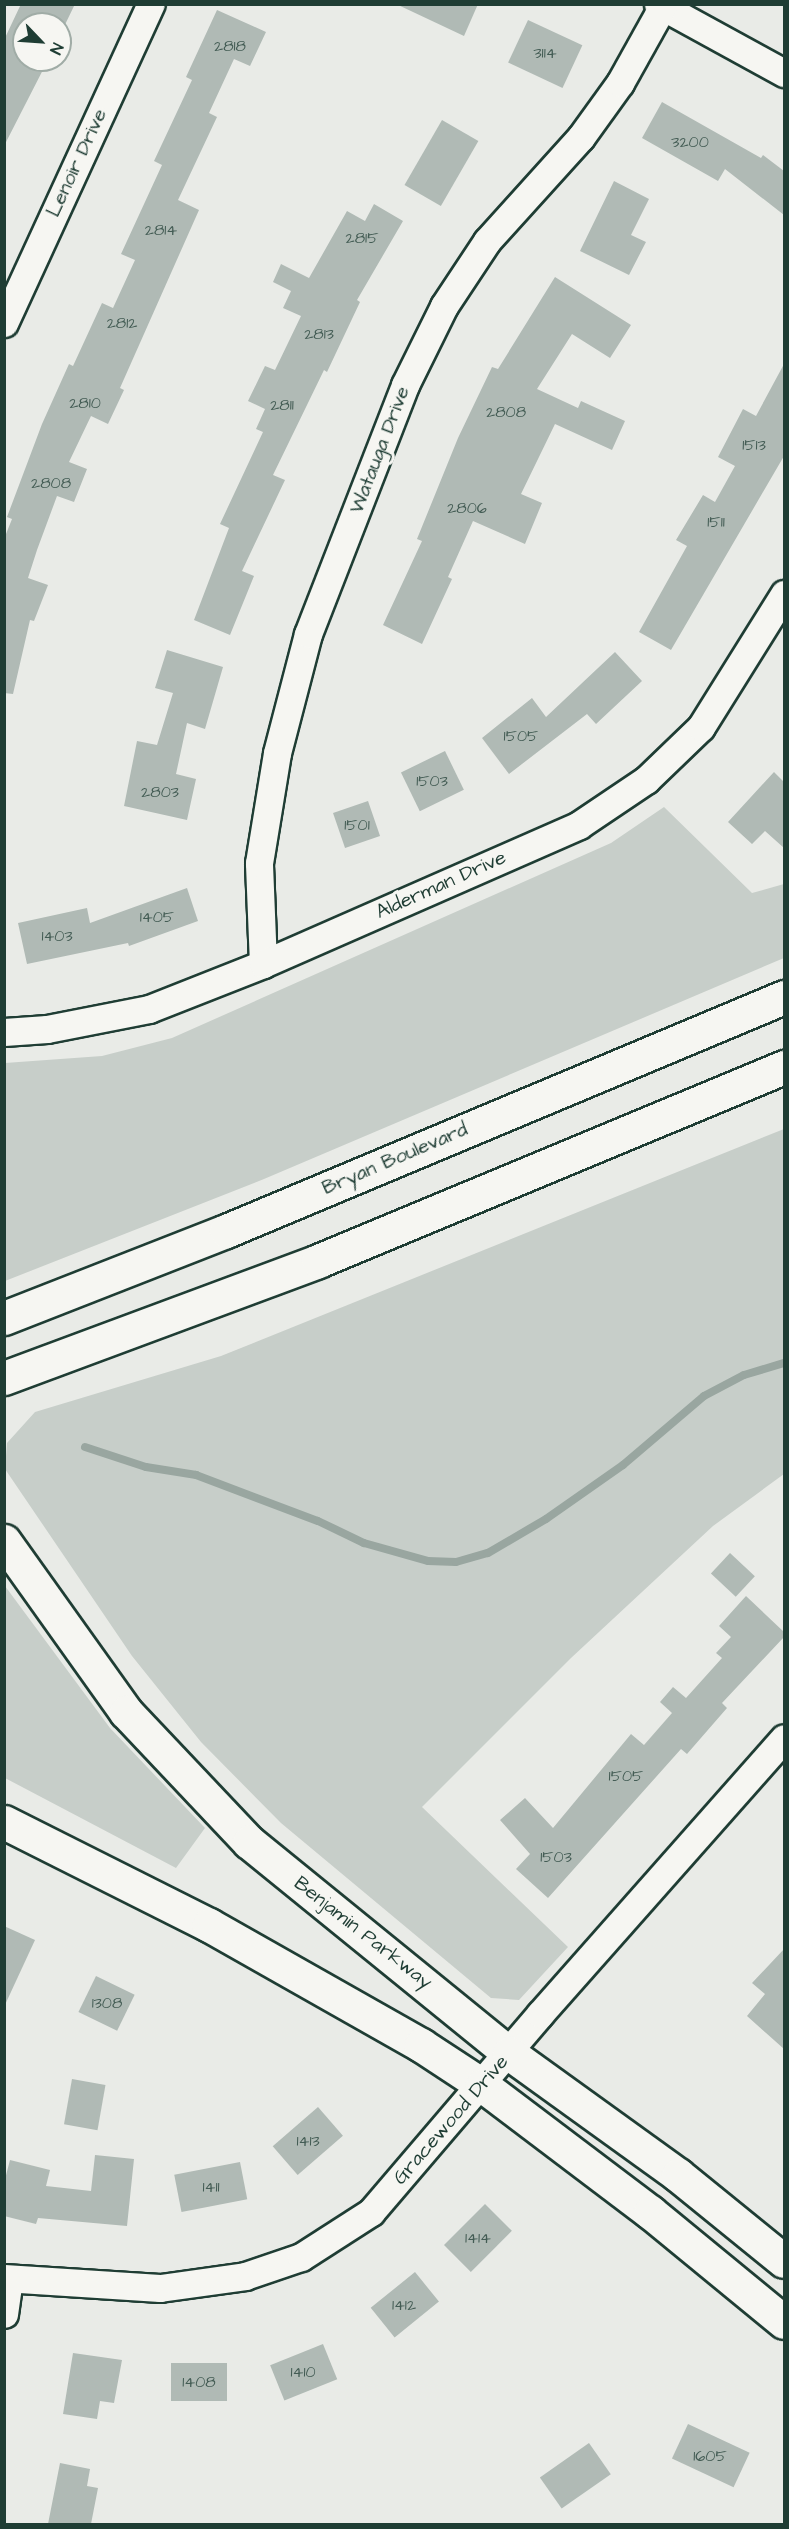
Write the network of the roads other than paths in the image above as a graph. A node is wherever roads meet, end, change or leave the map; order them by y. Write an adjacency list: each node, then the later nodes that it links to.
1 (151, 4): 4 (street, Lenoir Drive)
2 (662, 5): 3 (street); 6 (street, Watauga Drive)
3 (784, 73)
4 (4, 323)
5 (784, 594): 6 (street, Alderman Drive)
6 (263, 964): 8 (street, Alderman Drive)
7 (784, 997): 10 (main road, Bryan Boulevard)
8 (4, 1032)
9 (784, 1067): 11 (main road)
10 (4, 1318)
11 (4, 1378)
12 (4, 1541): 15 (main road, Benjamin Parkway)
13 (784, 1738): 15 (street, Gracewood Drive)
14 (4, 1822): 16 (main road)
15 (509, 2053): 16 (street, Gracewood Drive); 17 (main road, Benjamin Parkway)
16 (482, 2085): 18 (street, Gracewood Drive); 20 (main road)
17 (784, 2261)
18 (7, 2278): 19 (street)
19 (4, 2314)
20 (784, 2322)

